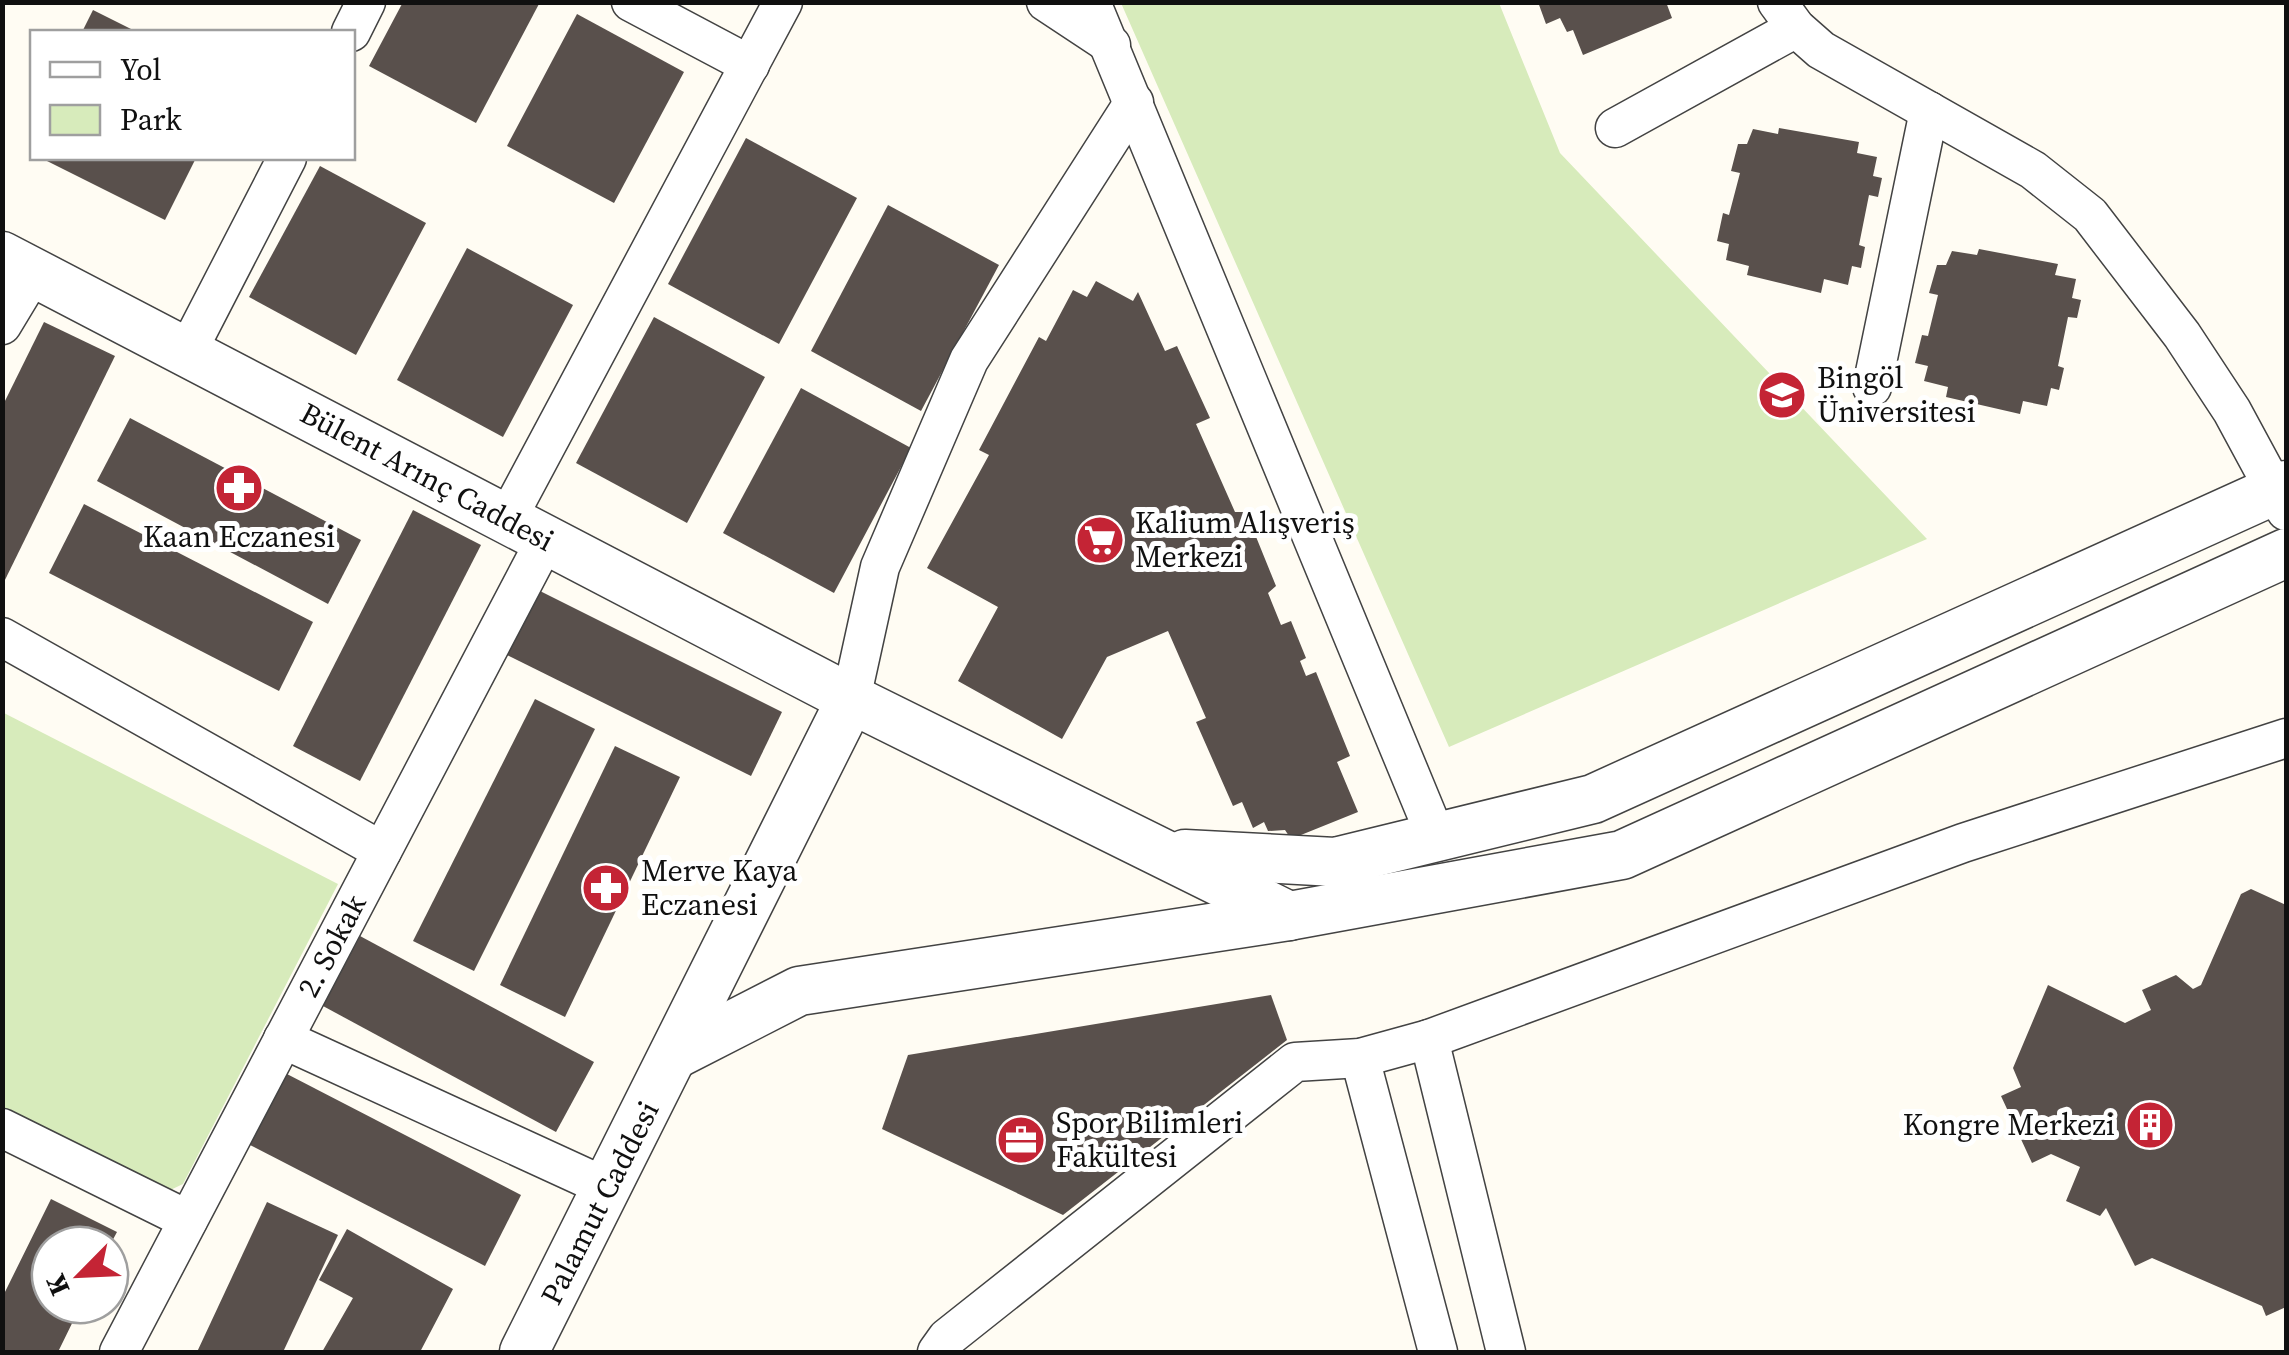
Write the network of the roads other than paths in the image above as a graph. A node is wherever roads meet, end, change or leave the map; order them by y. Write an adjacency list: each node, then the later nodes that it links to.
1 (366, 2): 7 (street)
2 (631, 2): 9 (street)
3 (783, 2): 9 (street, 2. Sokak)
4 (1046, 2): 8 (street)
5 (1091, 2): 8 (street)
6 (1787, 16): 11 (street); 12 (street)
7 (352, 30)
8 (1111, 45): 10 (street)
9 (750, 65): 19 (street, 2. Sokak)
10 (1134, 102): 22 (street); 24 (street)
11 (1929, 111): 17 (street); 18 (street)
12 (1615, 128)
13 (285, 160): 16 (street)
14 (18, 264): 15 (street); 16 (street, Bülent Arınç Caddesi)
15 (2, 325)
16 (187, 352): 19 (street, Bülent Arınç Caddesi)
17 (1872, 387)
18 (2284, 495): 24 (street)
19 (526, 529): 22 (street, Bülent Arınç Caddesi); 25 (street, 2. Sokak)
20 (2286, 553): 27 (street)
21 (2, 637): 25 (street)
22 (851, 699): 26 (street, Bülent Arınç Caddesi); 30 (street, Palamut Caddesi)
23 (2286, 738): 29 (street)
24 (1436, 837): 26 (street)
25 (382, 851): 28 (street, 2. Sokak)
26 (1166, 854): 27 (street, Bülent Arınç Caddesi)
27 (1288, 916): 30 (street)
28 (284, 1039): 33 (street); 34 (street, 2. Sokak)
29 (1429, 1040): 31 (street); 39 (street)
30 (676, 1054): 33 (street, Palamut Caddesi)
31 (1360, 1058): 37 (street); 38 (street)
32 (2, 1128): 34 (street)
33 (608, 1188): 36 (street, Palamut Caddesi)
34 (188, 1220): 35 (street, 2. Sokak)
35 (119, 1352)
36 (524, 1352)
37 (937, 1352)
38 (1438, 1352)
39 (1506, 1352)

